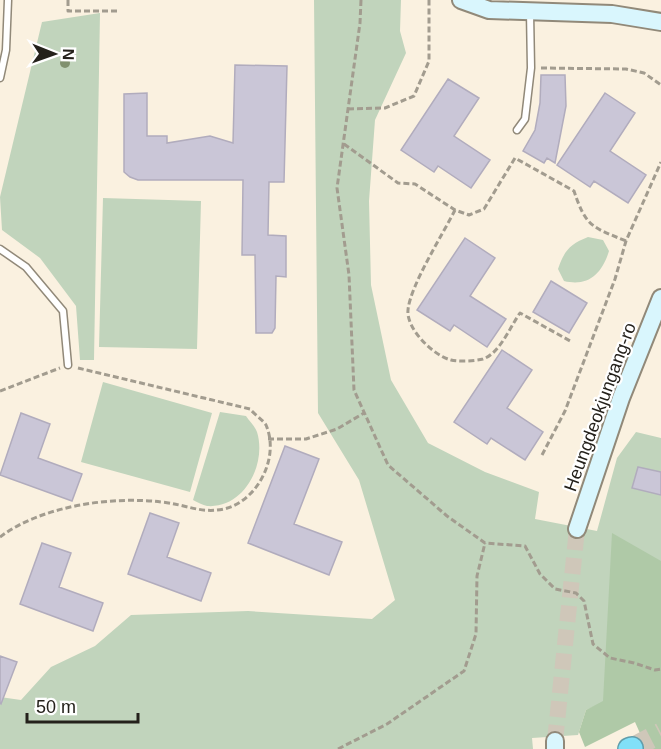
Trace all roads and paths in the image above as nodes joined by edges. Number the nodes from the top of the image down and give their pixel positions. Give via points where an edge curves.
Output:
1 (8, 0) edge
2 (68, 0) edge
3 (361, 0) edge
4 (429, 0) edge
5 (461, 0) edge
6 (120, 11) dead end
7 (530, 11) junction
8 (661, 22) edge
9 (531, 68) junction
10 (0, 78) edge
11 (661, 85) edge
12 (348, 109) junction
13 (517, 130) dead end
14 (344, 143) junction
15 (661, 162) edge
16 (455, 210) junction
17 (626, 241) junction
18 (0, 249) edge
19 (661, 298) edge
20 (572, 342) dead end
21 (68, 365) junction
22 (0, 391) edge
23 (364, 413) junction
24 (268, 439) junction
25 (542, 455) dead end
26 (577, 529) tunnel mouth
27 (0, 537) edge
28 (485, 543) junction
29 (661, 669) edge
30 (338, 749) edge

1 - 10 lane via 6,50
2 - 6 path via 68,11
3 - 12 path
4 - 12 path via 429,61 414,96 385,108
5 - 7 street via 489,10
7 - 8 street via 612,14
7 - 9 lane
9 - 11 path via 626,69 644,73
9 - 13 lane via 525,118
12 - 14 path
14 - 16 path via 398,183 415,184
14 - 23 path via 337,188 349,275 354,390
15 - 17 path
16 - 17 path via 469,215 484,209 515,158 573,190 592,227
16 - 20 path via 413,290 407,312 414,331 436,354 451,360 482,359 494,352 520,313
17 - 25 path via 565,411
18 - 21 lane via 26,267 63,311
19 - 26 street, Heungdeokjungang-ro via 621,398
21 - 22 path
21 - 24 path via 250,410 265,424
23 - 24 path via 337,429 306,439
23 - 28 path via 388,465
24 - 27 path via 271,450 264,477 246,498 227,508 204,512 164,502 124,499 80,505 16,525
28 - 29 path via 525,546 540,574 555,589 576,593 584,601 593,644 610,658
28 - 30 path via 477,576 476,634 464,671 387,724

